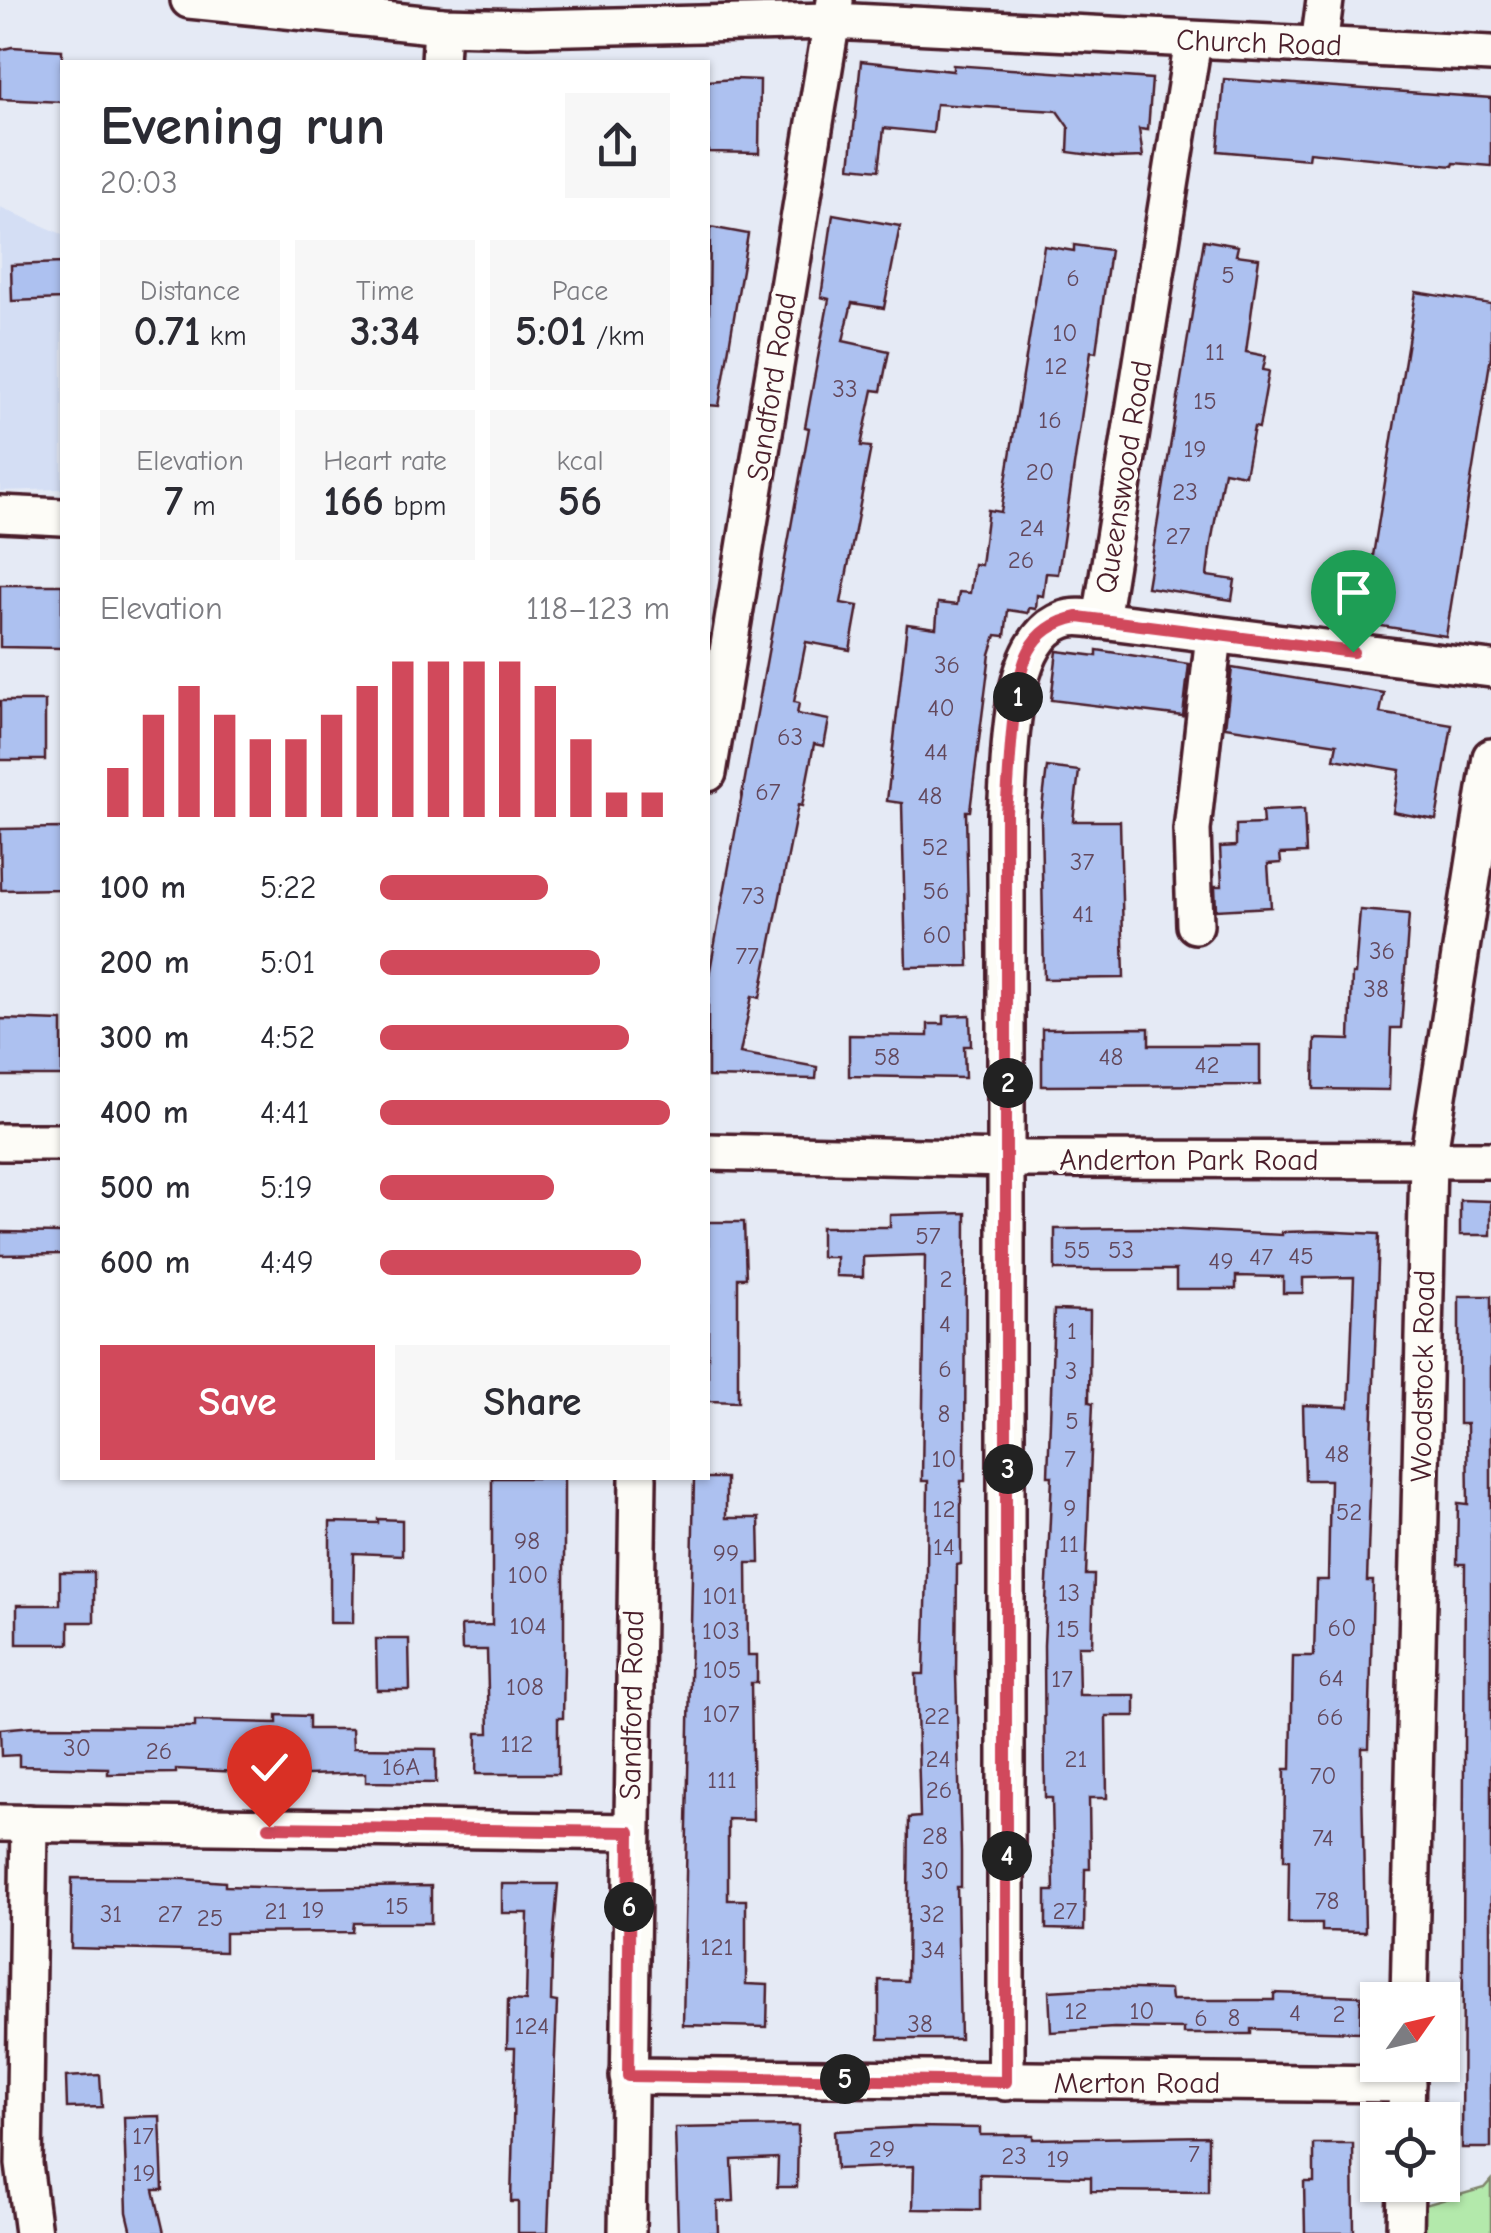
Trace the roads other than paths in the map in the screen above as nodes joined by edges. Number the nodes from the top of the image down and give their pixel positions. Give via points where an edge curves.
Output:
1 (189, 0) edge
2 (1326, 0) edge
3 (239, 4) edge
4 (834, 10) edge
5 (532, 14) edge
6 (442, 26) junction
7 (1193, 41) junction
8 (1319, 45) junction
9 (1491, 54) edge
10 (440, 60) edge
11 (0, 514) edge
12 (60, 517) edge
13 (1101, 620) junction
14 (1214, 635) junction
15 (1491, 669) edge
16 (1491, 758) edge
17 (710, 761) edge
18 (1195, 925) dead end
19 (0, 1142) edge
20 (60, 1142) edge
21 (710, 1152) edge
22 (1008, 1160) junction
23 (1428, 1160) junction
24 (1491, 1160) edge
25 (638, 1480) edge
26 (14, 1823) edge
27 (630, 1832) junction
28 (1409, 1982) edge
29 (1360, 2075) edge
30 (628, 2076) junction
31 (1006, 2082) junction
32 (12, 2129) edge
33 (1406, 2202) edge
34 (33, 2233) edge
35 (627, 2233) edge
36 (1405, 2233) edge

1 - 3 street, Church Road
2 - 8 street
3 - 6 street, Church Road
4 - 5 street, Church Road
4 - 7 street, Church Road
4 - 17 street, Sandford Road
5 - 6 street, Church Road
6 - 10 street
7 - 8 street, Church Road
7 - 13 street, Queenswood Road
8 - 9 street, Church Road
11 - 12 street
13 - 14 street
13 - 22 street, Queenswood Road via 1078,617 1049,628 1029,650 1019,686 1006,812
14 - 15 street
14 - 18 street via 1192,830
16 - 23 street, Woodstock Road
19 - 20 street
21 - 22 street, Anderton Park Road
22 - 23 street, Anderton Park Road
22 - 31 street, Queenswood Road
23 - 24 street, Anderton Park Road
23 - 28 street, Woodstock Road
25 - 27 street, Sandford Road
26 - 27 street
26 - 32 street
27 - 30 street, Sandford Road
29 - 31 street, Merton Road
30 - 31 street, Merton Road
30 - 35 street, Sandford Road
32 - 34 street
33 - 36 street

